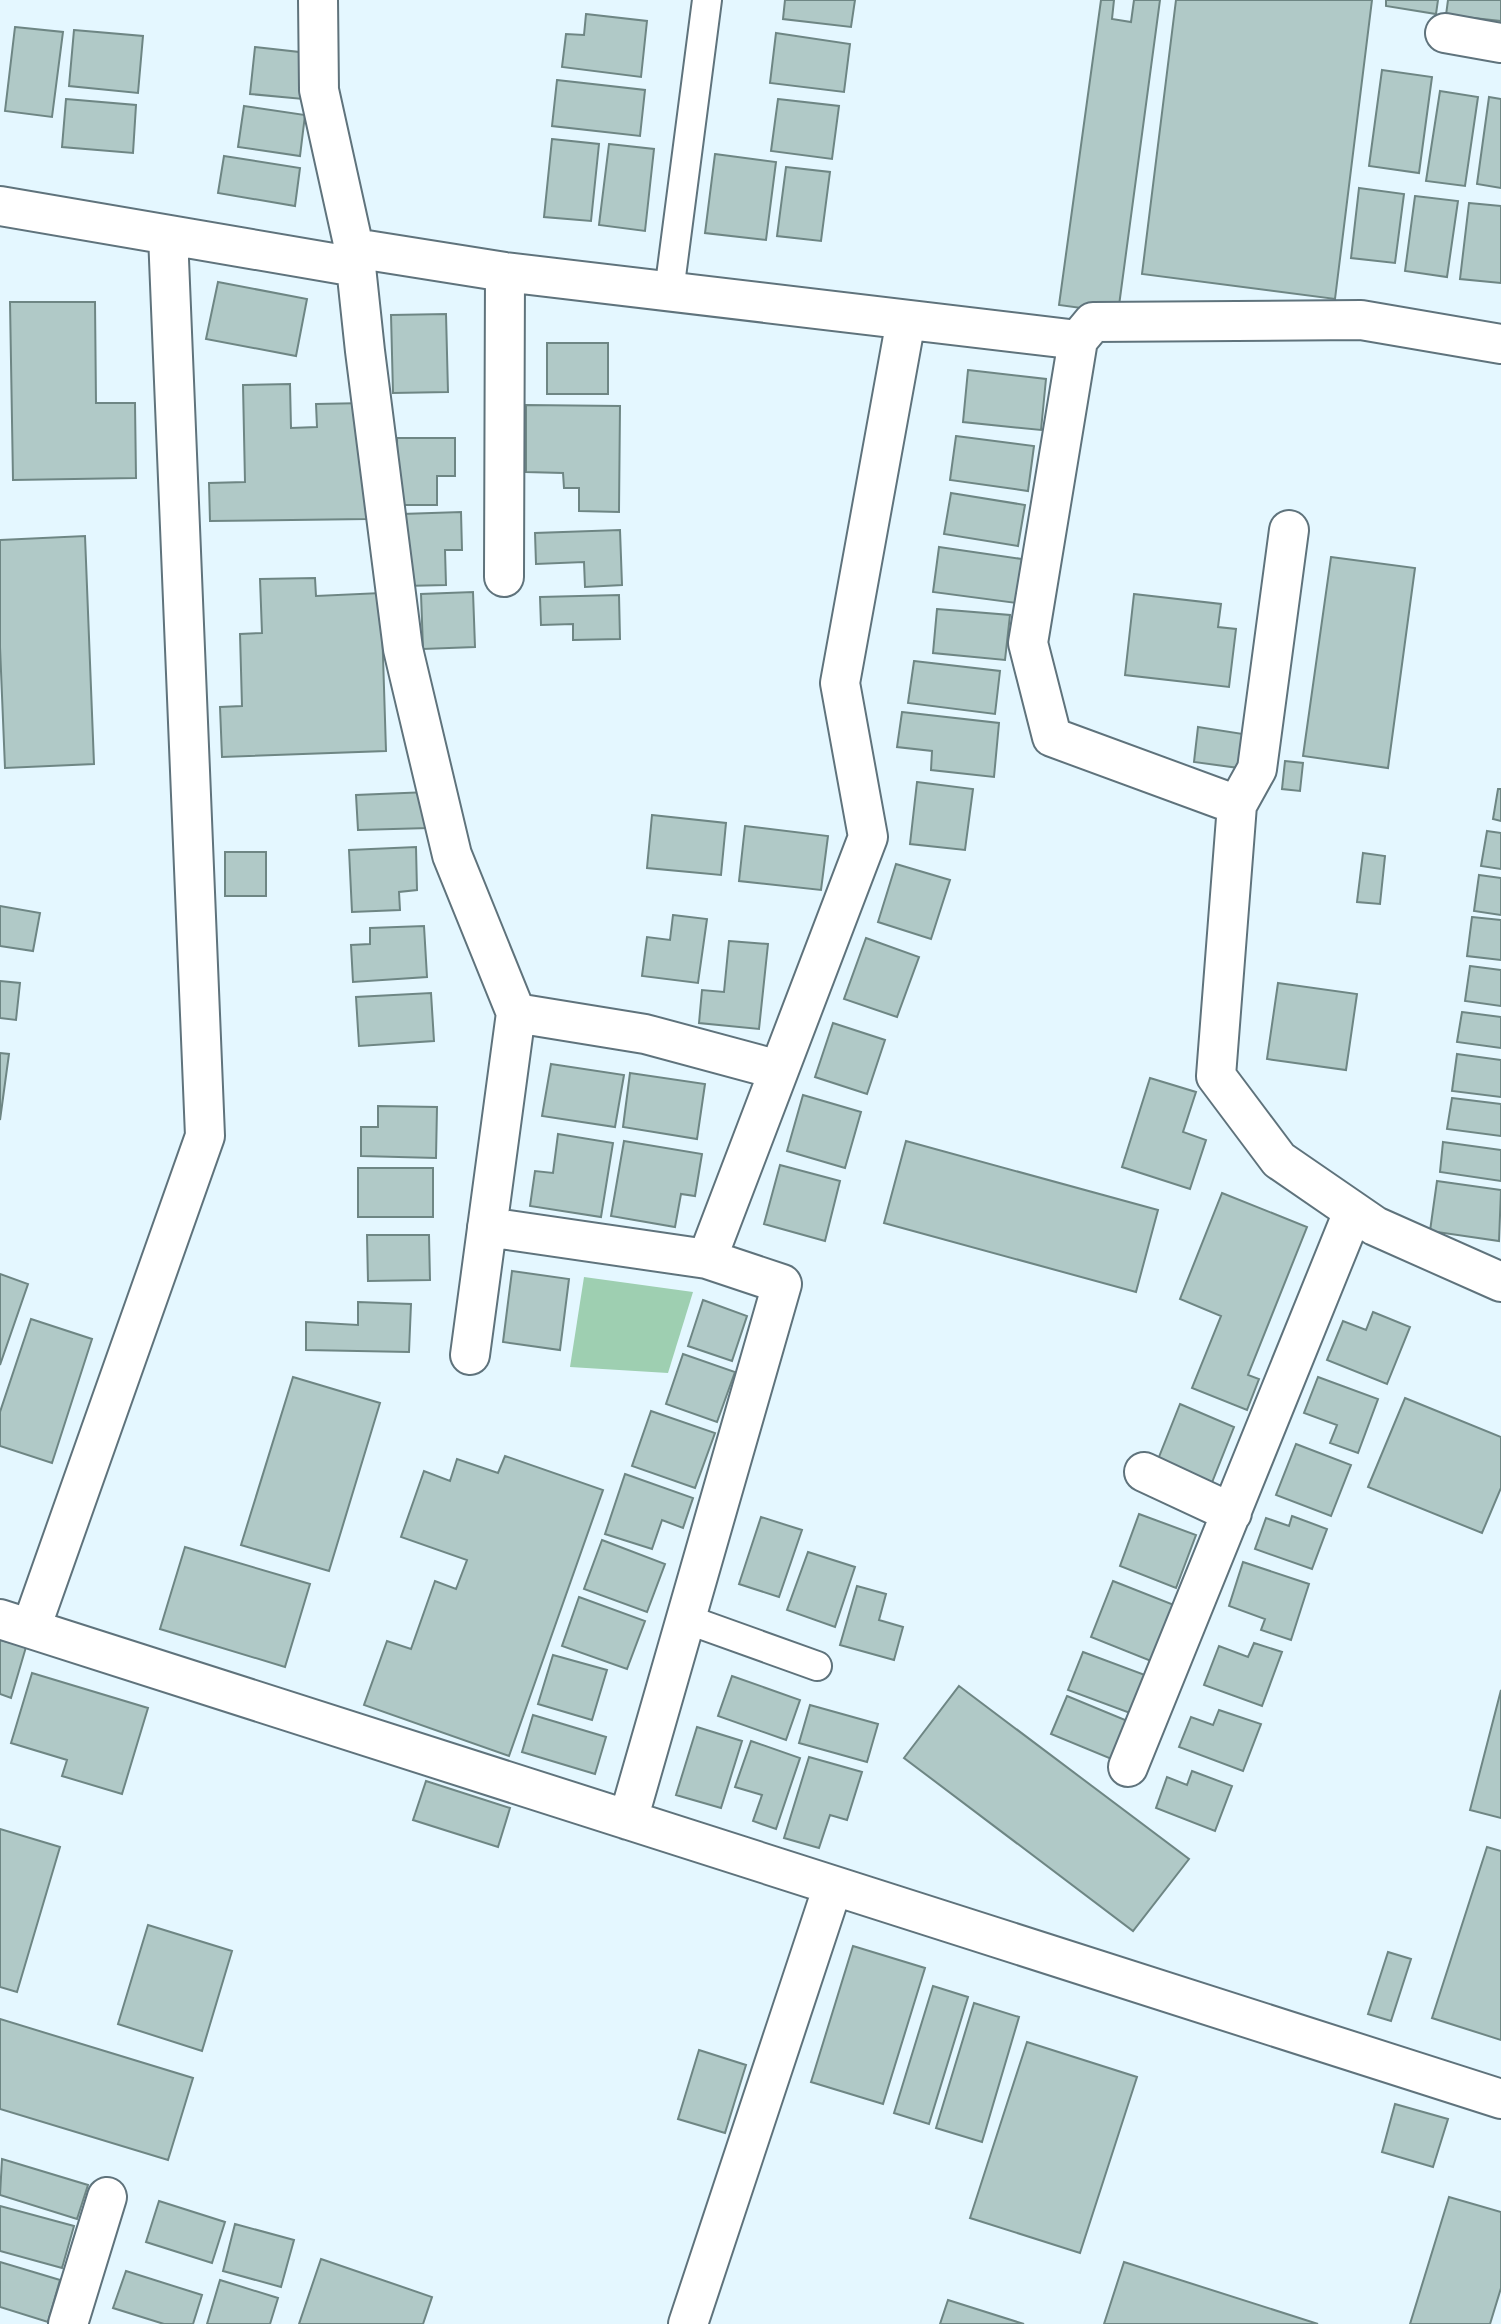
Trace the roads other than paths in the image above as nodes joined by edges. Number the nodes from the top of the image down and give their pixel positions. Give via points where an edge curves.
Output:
1 (318, 0) edge
2 (707, 0) edge
3 (1445, 33) dead end
4 (1501, 43) edge
5 (0, 206) edge
6 (168, 235) junction
7 (355, 258) junction
8 (505, 272) junction
9 (668, 292) junction
10 (906, 320) junction
11 (1078, 340) junction
12 (1501, 344) edge
13 (1289, 530) dead end
14 (504, 577) dead end
15 (1237, 805) junction
16 (516, 1013) junction
17 (779, 1070) junction
18 (1353, 1212) junction
19 (487, 1227) junction
20 (707, 1259) junction
21 (1501, 1282) edge
22 (470, 1355) dead end
23 (1144, 1472) dead end
24 (1232, 1513) junction
25 (686, 1619) junction
26 (15, 1624) edge
27 (817, 1666) dead end
28 (1128, 1767) dead end
29 (628, 1820) junction
30 (833, 1886) junction
31 (1501, 2099) edge
32 (107, 2197) dead end
33 (68, 2324) edge
34 (688, 2324) edge

1 - 7 street via 319,90
2 - 9 lane
3 - 4 street
5 - 6 street
6 - 7 street
6 - 26 street via 205,1136
7 - 8 street
7 - 16 street via 403,649 453,855
8 - 9 street
8 - 14 street
9 - 10 street
10 - 11 street
10 - 17 street via 840,683 868,837
11 - 12 street via 1093,322 1361,320
11 - 15 street via 1028,643 1052,737
13 - 15 street via 1257,769
15 - 18 street via 1216,1076 1279,1160
16 - 17 street via 645,1034
16 - 19 street
17 - 20 street
18 - 21 street
18 - 24 street
19 - 20 street
19 - 22 street
20 - 25 street via 782,1284
23 - 24 street
24 - 28 street
25 - 27 lane
25 - 29 street
26 - 29 street
29 - 30 street
30 - 31 street
30 - 34 street
32 - 33 street

